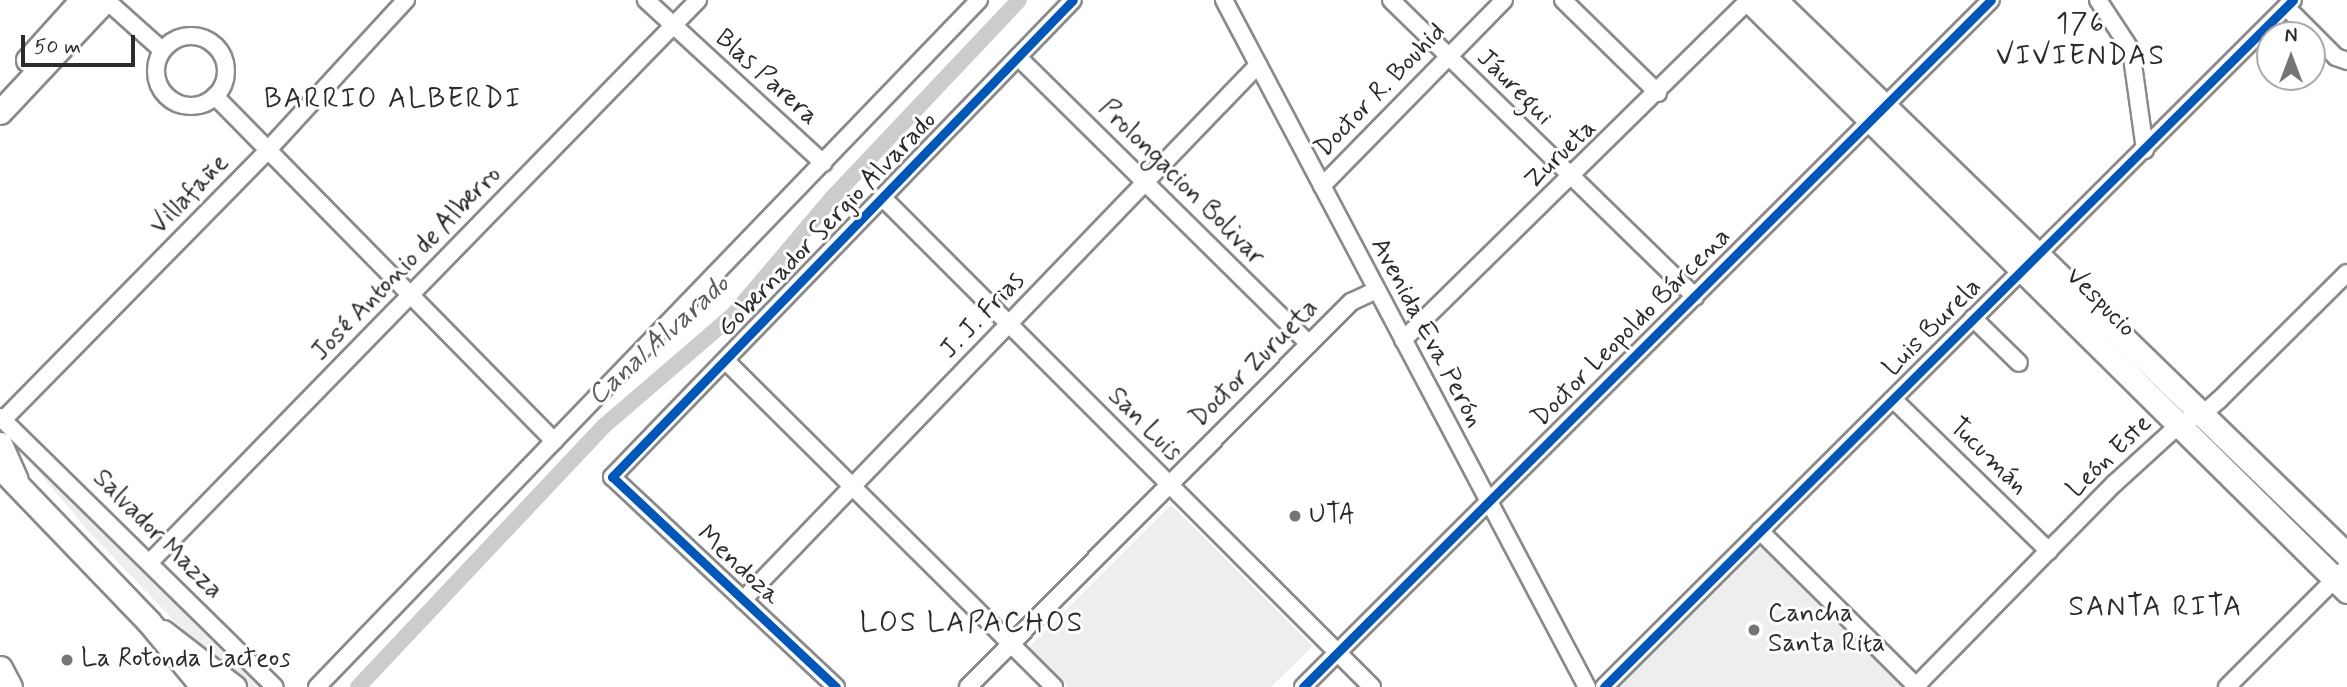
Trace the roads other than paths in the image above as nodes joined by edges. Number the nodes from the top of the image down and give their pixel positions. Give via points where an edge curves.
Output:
1 (82, 0) edge
2 (106, 0) edge
3 (406, 0) edge
4 (646, 0) edge
5 (698, 0) edge
6 (979, 0) edge
7 (1073, 0) edge
8 (1224, 0) edge
9 (1391, 0) edge
10 (1504, 0) edge
11 (1563, 0) edge
12 (1749, 0) edge
13 (1774, 0) edge
14 (1991, 0) edge
15 (2098, 0) edge
16 (2290, 3) edge
17 (673, 26) junction
18 (162, 50) junction
19 (1018, 57) junction
20 (1448, 57) junction
21 (2347, 61) edge
22 (1258, 65) junction
23 (0, 91) edge
24 (1658, 93) junction
25 (215, 96) junction
26 (0, 112) edge
27 (1877, 112) junction
28 (2145, 150) junction
29 (266, 152) junction
30 (823, 163) junction
31 (1572, 179) junction
32 (1145, 183) junction
33 (1322, 186) junction
34 (882, 197) junction
35 (2031, 261) junction
36 (2347, 273) edge
37 (1375, 290) junction
38 (410, 296) junction
39 (1695, 297) junction
40 (1973, 318) junction
41 (1009, 324) junction
42 (1403, 340) junction
43 (1309, 344) junction
44 (727, 362) junction
45 (2019, 362) dead end
46 (1893, 399) junction
47 (2204, 413) junction
48 (2, 418) edge
49 (2181, 423) junction
50 (555, 441) junction
51 (0, 444) edge
52 (8, 475) edge
53 (612, 477) joint
54 (1169, 484) junction
55 (852, 487) junction
56 (1488, 501) junction
57 (1760, 531) junction
58 (2049, 551) junction
59 (2347, 555) edge
60 (150, 562) junction
61 (2343, 579) edge
62 (743, 600) junction
63 (149, 622) junction
64 (1010, 644) junction
65 (1337, 653) junction
66 (0, 668) edge
67 (10, 687) edge
68 (203, 687) edge
69 (234, 687) edge
70 (275, 687) edge
71 (317, 687) edge
72 (836, 687) edge
73 (968, 687) edge
74 (1054, 687) edge
75 (1303, 687) edge
76 (1372, 687) edge
77 (1587, 687) edge
78 (1604, 687) edge
79 (1916, 687) edge
80 (2227, 687) edge

1 - 23 street
2 - 18 street
2 - 26 street
3 - 29 street, Villafañe
4 - 17 street, Blas Parera
5 - 17 street, José Antonio de Alberro
6 - 30 street, Gobernador Sergio Alvarado
7 - 19 street, Gobernador Sergio Alvarado
8 - 22 street, Avenida Eva Perón
9 - 20 street, Jáuregui
10 - 20 street, Doctor R. Bouhid
11 - 24 street
12 - 24 street, Zurueta
12 - 27 street, Vespucio
13 - 27 street, Vespucio
14 - 27 street, Doctor Leopoldo Bárcena
15 - 28 street via 2131,50
16 - 21 street via 2336,57
16 - 28 street, Luis Burela
17 - 30 street, Blas Parera
17 - 38 street, José Antonio de Alberro
18 - 25 street via 156,73 164,94 184,106 206,103
18 - 25 street via 171,42 194,37 215,46 225,77
19 - 32 street, Prolongacion Bolivar
19 - 34 street, Gobernador Sergio Alvarado
20 - 31 street, Jáuregui
20 - 33 street, Doctor R. Bouhid
22 - 32 street, J. J. Frias
22 - 33 street, Avenida Eva Perón
24 - 31 street, Zurueta
25 - 29 street
27 - 35 street, Vespucio
27 - 39 street, Doctor Leopoldo Bárcena
28 - 35 street, Luis Burela
29 - 38 street
29 - 48 street, Villafañe
30 - 50 street, Gobernador Sergio Alvarado
31 - 39 street, Jáuregui
31 - 42 street, Zurueta
32 - 41 street, J. J. Frias
32 - 43 street, Prolongacion Bolivar
33 - 37 street, Avenida Eva Perón
34 - 41 street, San Luis
34 - 44 street, Gobernador Sergio Alvarado
35 - 40 street, Luis Burela
35 - 47 street, Vespucio
35 - 49 street, Vespucio
36 - 47 street, León Este
37 - 42 street, Avenida Eva Perón
37 - 43 street, Doctor Zurueta via 1351,302
38 - 50 street
38 - 60 street, José Antonio de Alberro
39 - 56 street, Doctor Leopoldo Bárcena
40 - 45 street
40 - 46 street, Luis Burela
41 - 54 street, San Luis
41 - 55 street, J. J. Frias
42 - 56 street, Avenida Eva Perón
43 - 54 street, Doctor Zurueta
44 - 53 street, Gobernador Sergio Alvarado
44 - 55 street
46 - 57 street, Luis Burela
46 - 58 street, Tucumán
47 - 49 street, León Este
47 - 59 street, Vespucio
48 - 60 street, Salvador Mazza
49 - 58 street, León Este
49 - 61 street, Vespucio
50 - 71 street, Gobernador Sergio Alvarado
51 - 52 street
52 - 63 street
53 - 62 street, Mendoza
54 - 64 street, Doctor Zurueta
54 - 65 street, San Luis
55 - 62 street, J. J. Frias
55 - 64 street
56 - 65 street, Doctor Leopoldo Bárcena
56 - 77 street, Avenida Eva Perón
57 - 78 street, Luis Burela
57 - 79 street
58 - 79 street, León Este
60 - 70 street, Salvador Mazza
61 - 80 street
62 - 72 street, Mendoza
63 - 68 street
63 - 69 street
64 - 73 street, Doctor Zurueta
64 - 74 street
65 - 75 street, Doctor Leopoldo Bárcena
65 - 76 street, San Luis
66 - 67 street

